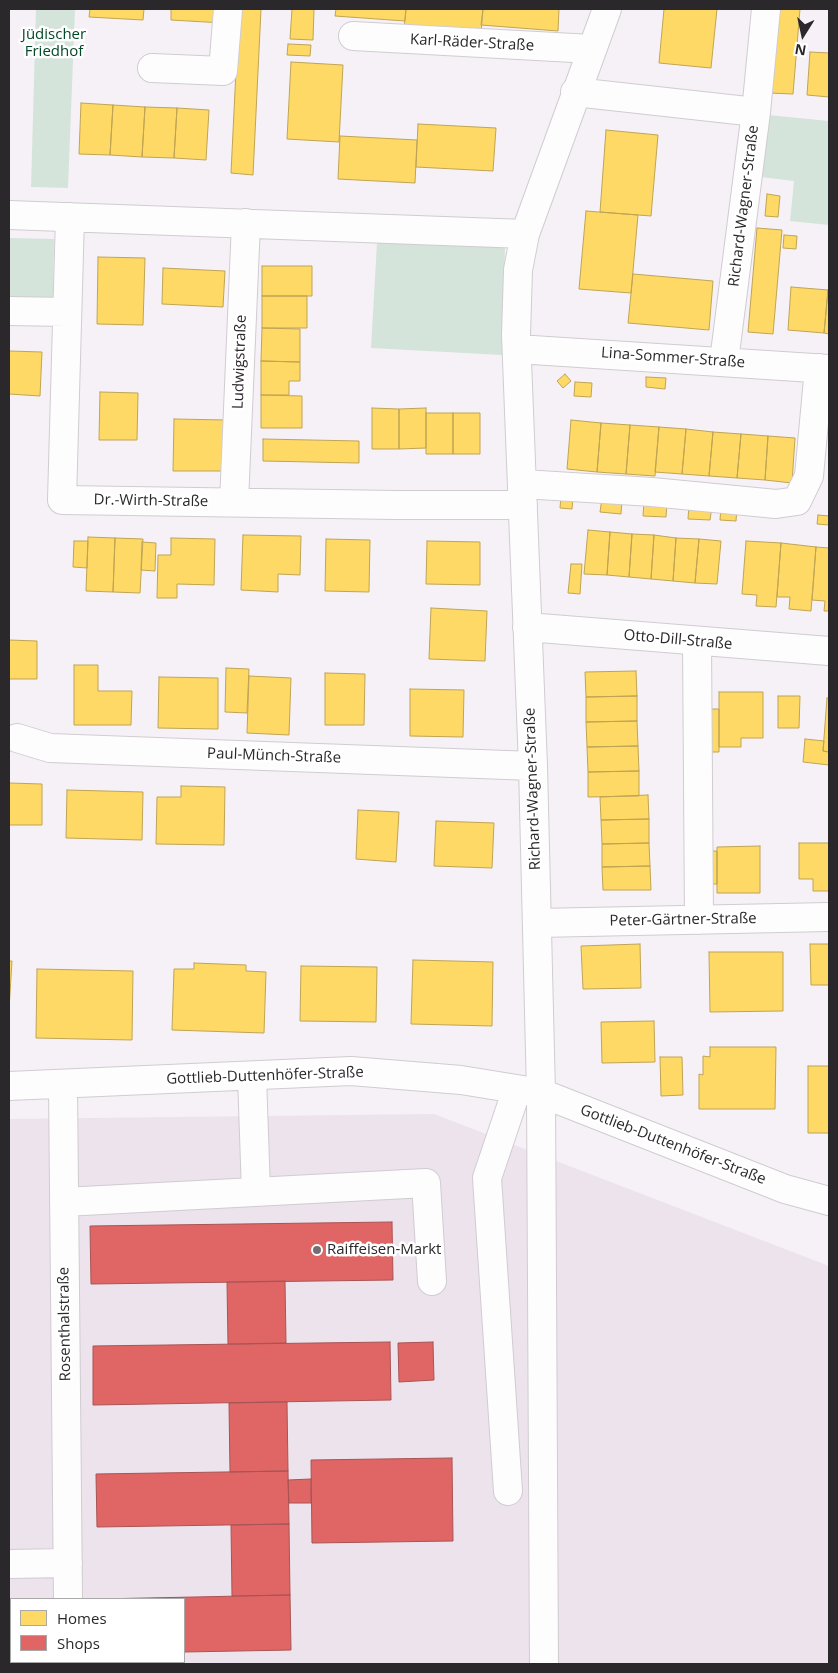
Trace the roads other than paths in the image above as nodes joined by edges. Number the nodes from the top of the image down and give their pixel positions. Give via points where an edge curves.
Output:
1 (228, 9) edge
2 (607, 9) edge
3 (766, 9) edge
4 (353, 36) dead end
5 (592, 49) junction
6 (152, 68) dead end
7 (575, 92) junction
8 (756, 112) junction
9 (9, 215) edge
10 (70, 217) junction
11 (246, 223) junction
12 (525, 234) junction
13 (9, 311) edge
14 (68, 312) junction
15 (517, 349) junction
16 (724, 361) junction
17 (824, 369) edge
18 (523, 494) junction
19 (234, 502) junction
20 (527, 627) junction
21 (697, 641) junction
22 (829, 651) edge
23 (17, 738) dead end
24 (533, 766) junction
25 (829, 918) edge
26 (700, 920) junction
27 (537, 923) junction
28 (252, 1076) junction
29 (63, 1085) junction
30 (9, 1086) edge
31 (529, 1091) junction
32 (256, 1192) junction
33 (829, 1201) edge
34 (64, 1202) junction
35 (432, 1281) dead end
36 (508, 1490) dead end
37 (68, 1563) junction
38 (9, 1564) edge
39 (68, 1598) edge
40 (544, 1664) edge

1 - 6 street via 223,71
2 - 5 street, Richard-Wagner-Straße
3 - 8 street
4 - 5 street, Karl-Räder-Straße
5 - 7 street, Richard-Wagner-Straße
7 - 8 street, Richard-Wagner-Straße
7 - 12 street, Richard-Wagner-Straße
8 - 16 street, Richard-Wagner-Straße
9 - 10 street
10 - 11 street
10 - 14 street, Dr.-Wirth-Straße
11 - 12 street
11 - 19 street, Ludwigstraße
12 - 15 street, Richard-Wagner-Straße via 518,270
13 - 14 street
14 - 19 street, Dr.-Wirth-Straße via 62,500
15 - 16 street, Lina-Sommer-Straße
15 - 18 street, Richard-Wagner-Straße
16 - 17 street, Lina-Sommer-Straße
17 - 18 street via 809,476 797,501 776,504
18 - 19 street, Dr.-Wirth-Straße via 396,505
18 - 20 street, Richard-Wagner-Straße
20 - 21 street, Otto-Dill-Straße
20 - 24 street, Richard-Wagner-Straße
21 - 22 street, Otto-Dill-Straße
21 - 26 street
23 - 24 street, Paul-Münch-Straße via 50,748
24 - 27 street, Richard-Wagner-Straße
25 - 26 street, Peter-Gärtner-Straße
26 - 27 street, Peter-Gärtner-Straße
27 - 31 street, Richard-Wagner-Straße
28 - 29 street, Gottlieb-Duttenhöfer-Straße
28 - 31 street, Gottlieb-Duttenhöfer-Straße via 351,1071 461,1080
28 - 32 street
29 - 30 street, Gottlieb-Duttenhöfer-Straße
29 - 34 street, Rosenthalstraße
31 - 33 street, Gottlieb-Duttenhöfer-Straße via 785,1190
31 - 36 street via 487,1178
31 - 40 street, Richard-Wagner-Straße
32 - 34 street
32 - 35 street via 426,1183
34 - 37 street, Rosenthalstraße
37 - 38 street
37 - 39 street, Rosenthalstraße

